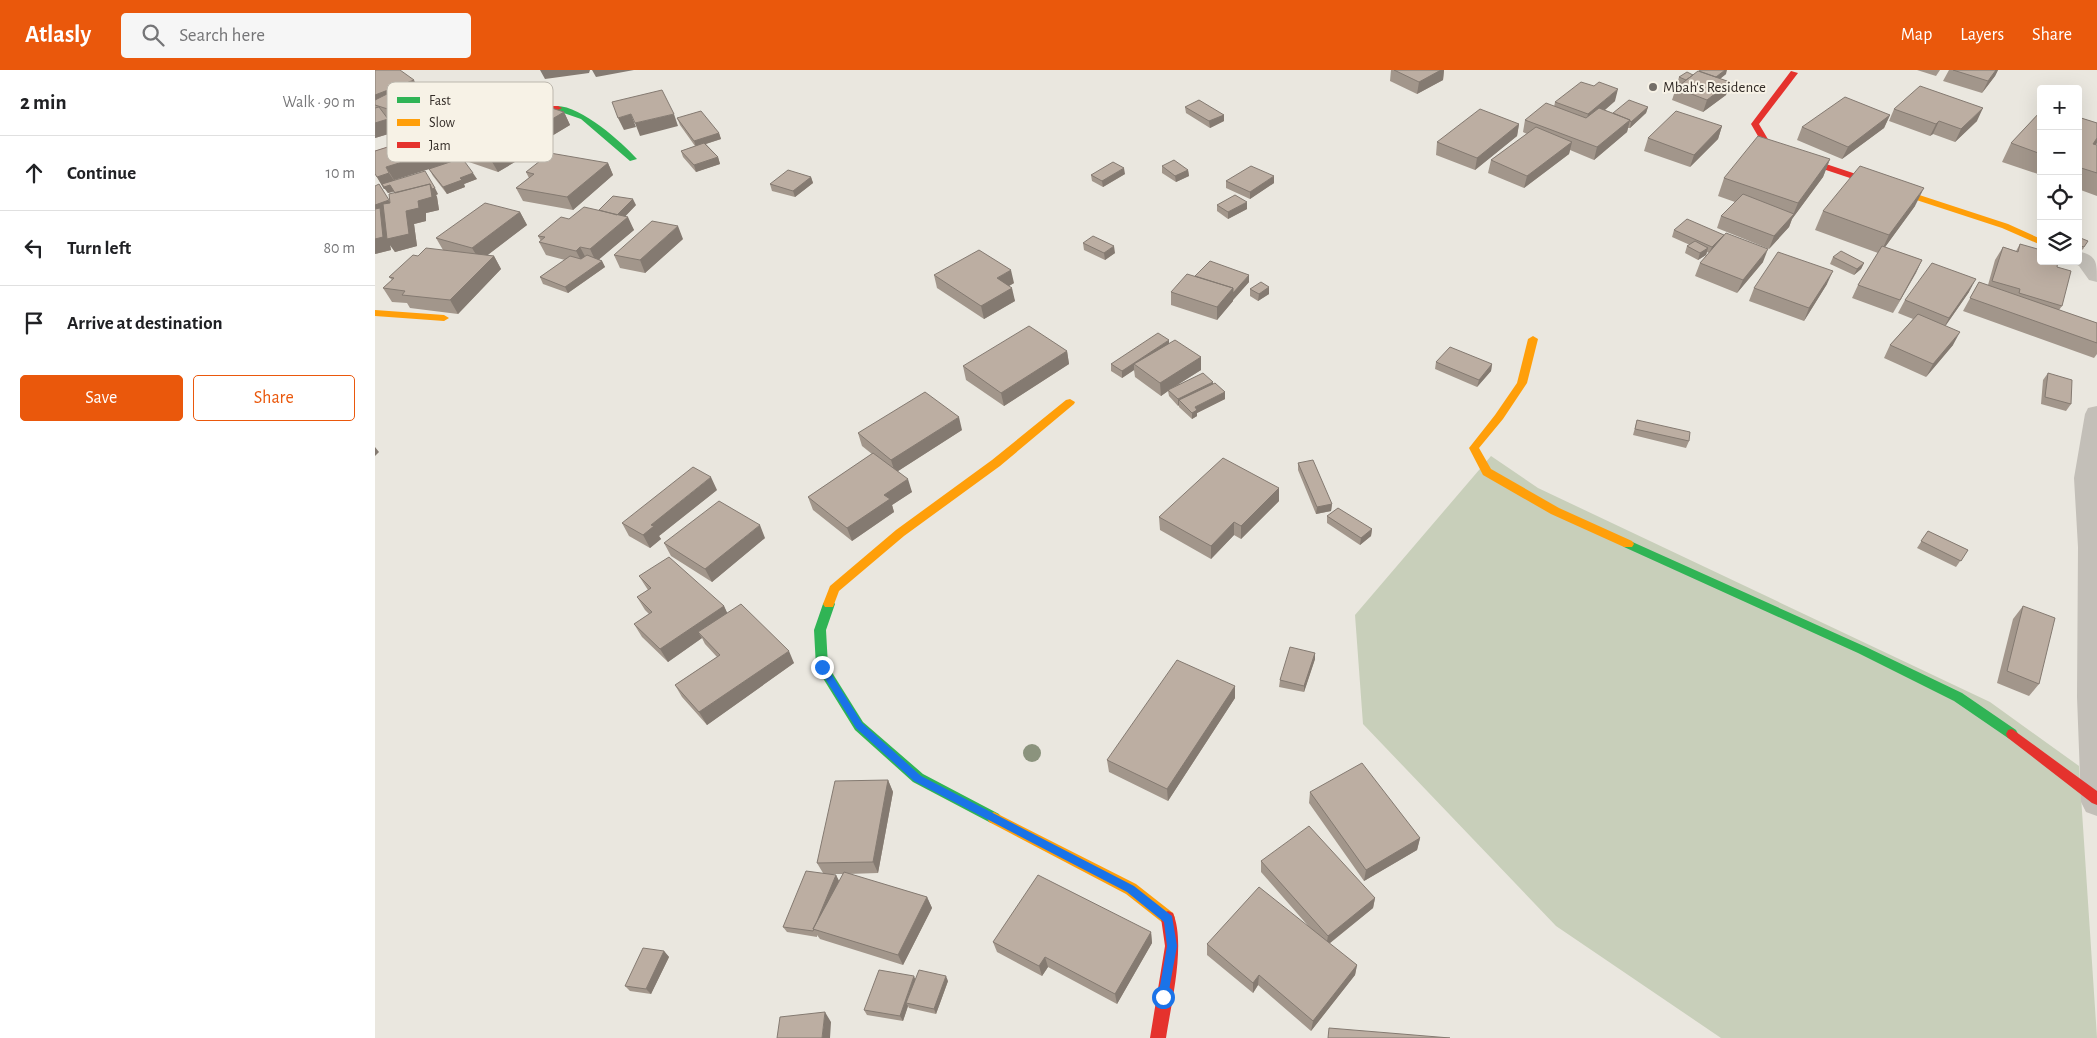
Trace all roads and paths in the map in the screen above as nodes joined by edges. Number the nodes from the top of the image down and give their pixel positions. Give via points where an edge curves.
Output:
1 (1794, 73) dead end
2 (553, 108) edge
3 (387, 150) edge
4 (375, 154) edge
5 (633, 159) dead end
6 (2037, 240) edge
7 (2082, 259) edge
8 (2097, 275) edge
9 (375, 312) edge
10 (444, 318) edge
11 (1533, 339) dead end
12 (1070, 402) dead end
13 (2097, 414) edge
14 (2095, 698) edge
15 (2097, 800) edge
16 (1158, 1038) edge

1 - 6 street via 1755,124 1769,148 2005,226
2 - 5 street via 583,116
3 - 4 street
7 - 8 street
9 - 10 street
11 - 15 street via 1522,383 1474,448 1487,472 1555,511 1958,697 2030,746
12 - 16 street via 996,463 900,533 834,590 820,630 822,667 859,726 918,778 1131,889 1169,919 1172,946
13 - 14 street via 2087,478
14 - 15 street

